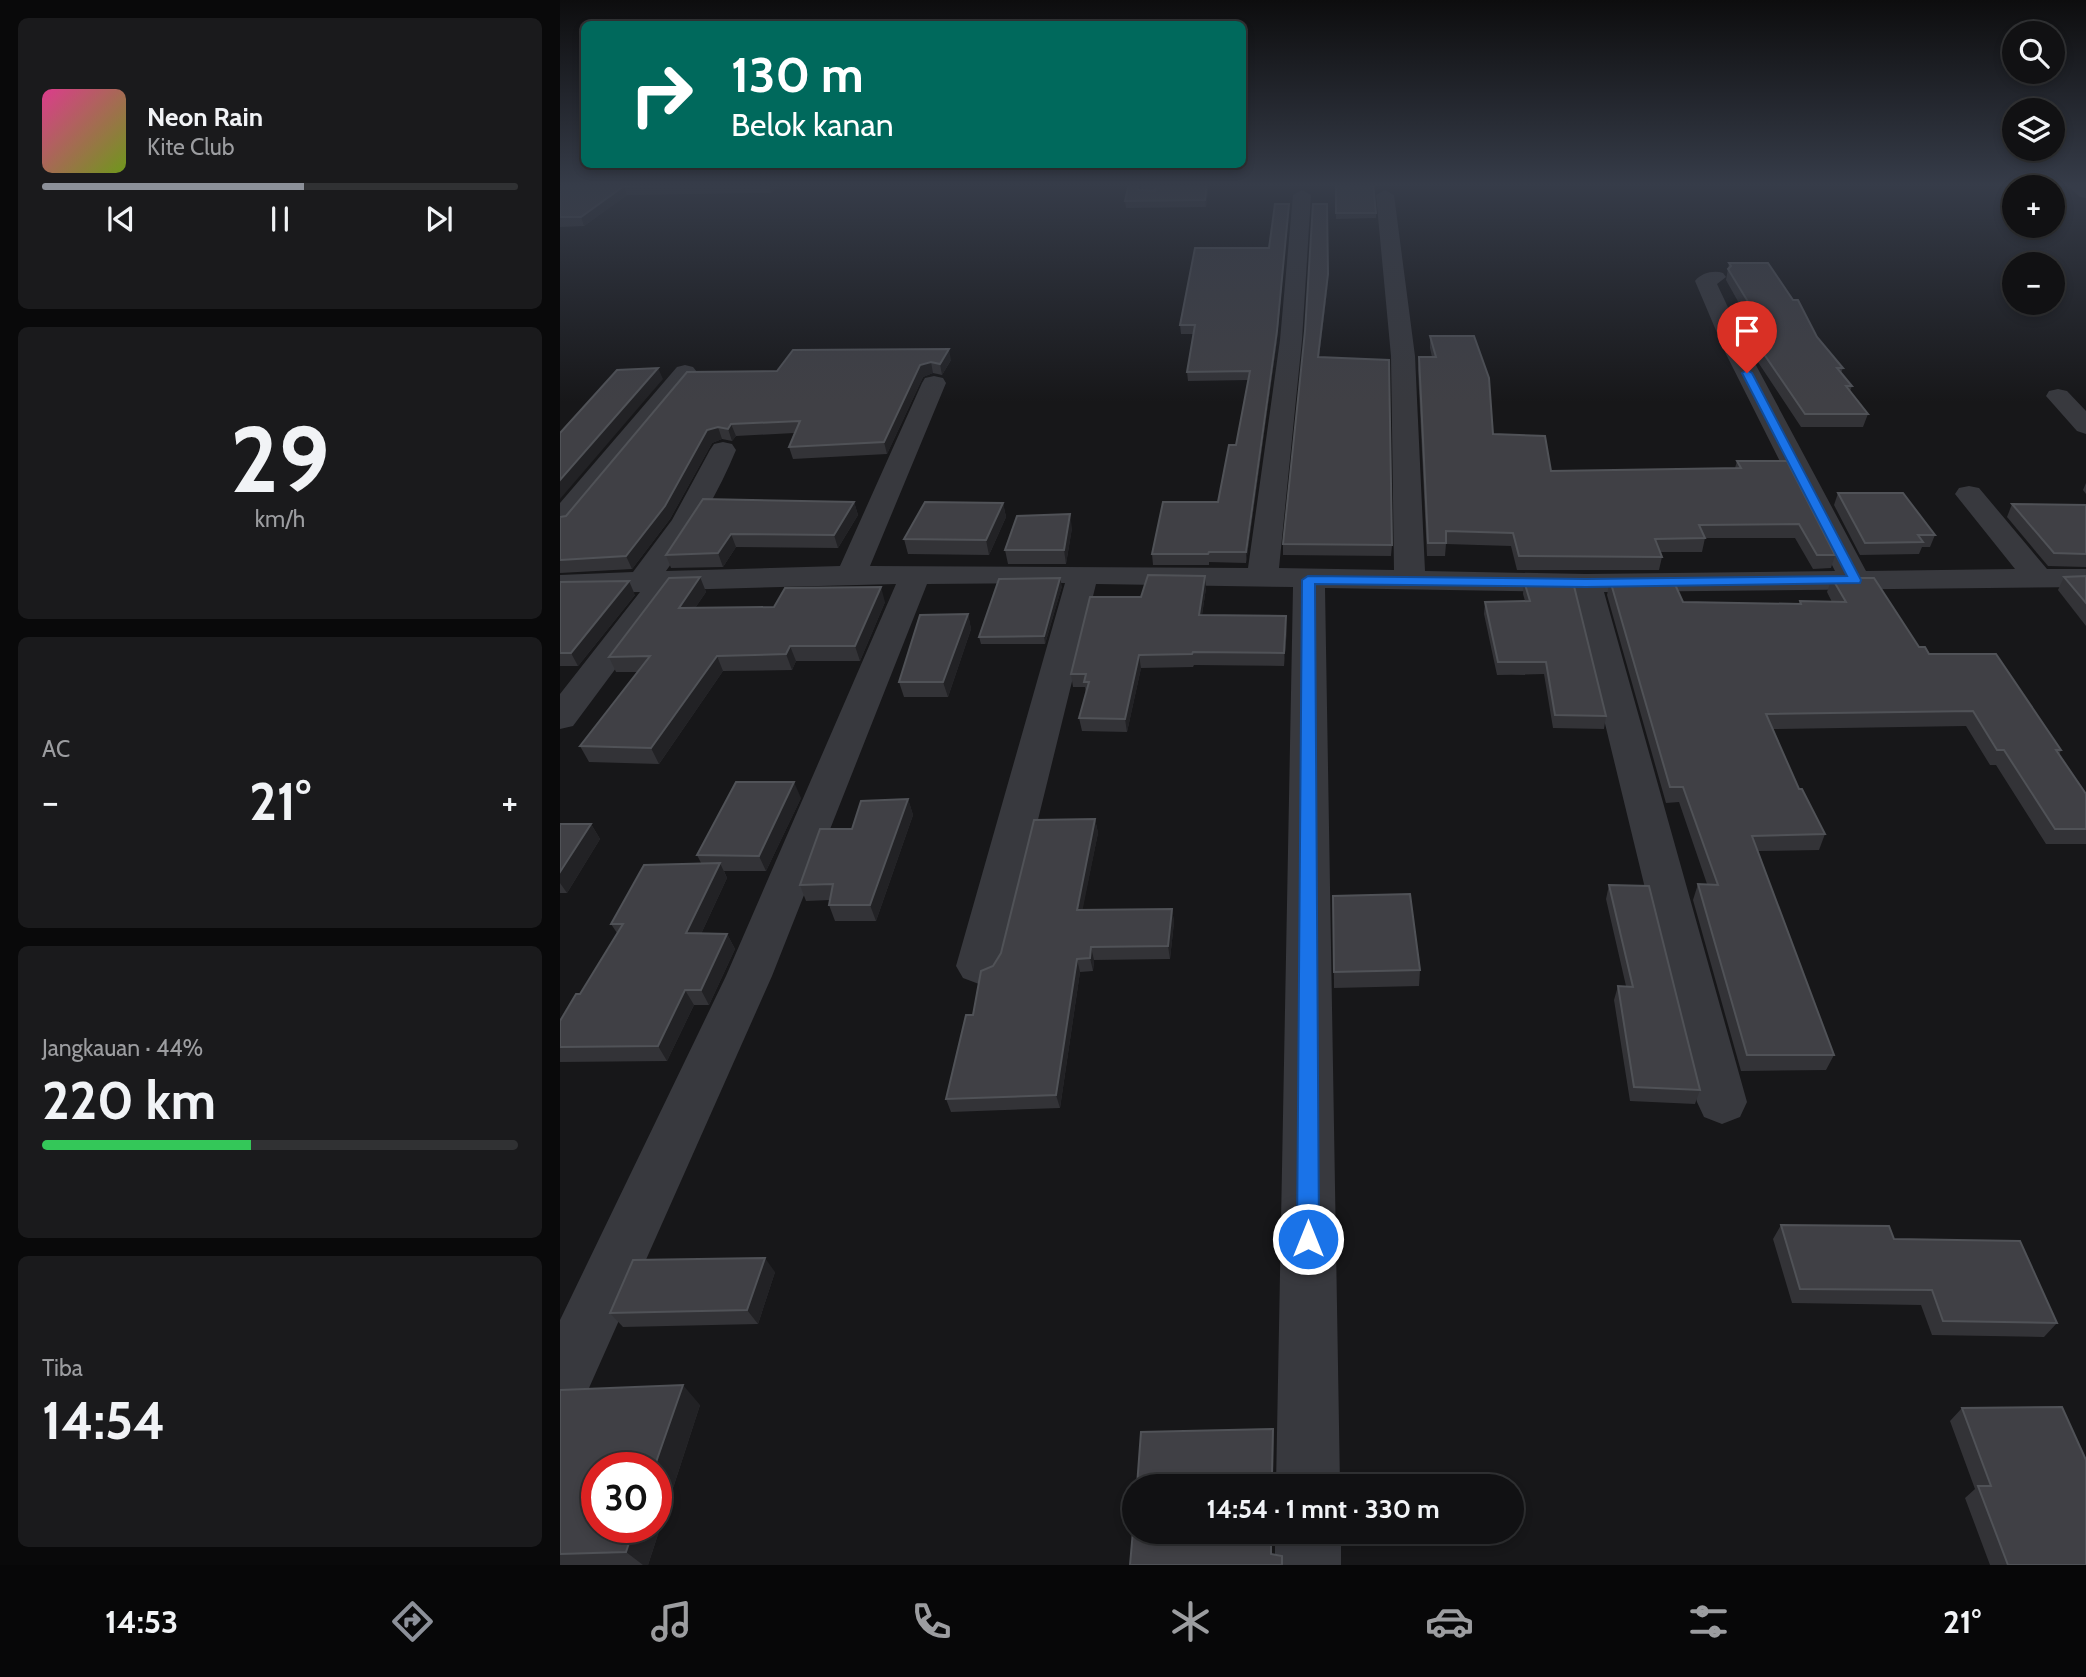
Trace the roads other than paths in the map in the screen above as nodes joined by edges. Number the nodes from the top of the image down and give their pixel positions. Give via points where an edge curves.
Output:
1 (1297, 256) edge
2 (1392, 256) edge
3 (1716, 277) dead end
4 (685, 372) edge
5 (934, 383) edge
6 (2058, 396) dead end
7 (2086, 426) edge
8 (723, 450) dead end
9 (1969, 494) dead end
10 (560, 522) edge
11 (1083, 574) junction
12 (851, 575) junction
13 (915, 575) junction
14 (2038, 578) junction
15 (2086, 578) edge
16 (1262, 579) junction
17 (1308, 580) junction
18 (1410, 580) junction
19 (1855, 580) junction
20 (653, 582) junction
21 (1586, 583) junction
22 (560, 584) edge
23 (560, 718) edge
24 (979, 966) dead end
25 (1722, 1102) dead end
26 (560, 1385) edge
27 (1308, 1474) edge
28 (1308, 1544) edge
29 (1308, 1565) edge

1 - 16 street
2 - 18 street via 1403,356
3 - 19 street via 1705,281 1733,344
4 - 10 street
5 - 12 street
6 - 7 street
8 - 20 street via 705,493
9 - 14 street
11 - 13 street
11 - 16 street
11 - 24 street
12 - 13 street
12 - 20 street
13 - 26 street via 749,976
14 - 15 street
14 - 19 street
16 - 17 street
17 - 18 street
17 - 27 street
18 - 21 street
19 - 21 street
20 - 22 street
20 - 23 street
21 - 25 street
28 - 29 street

